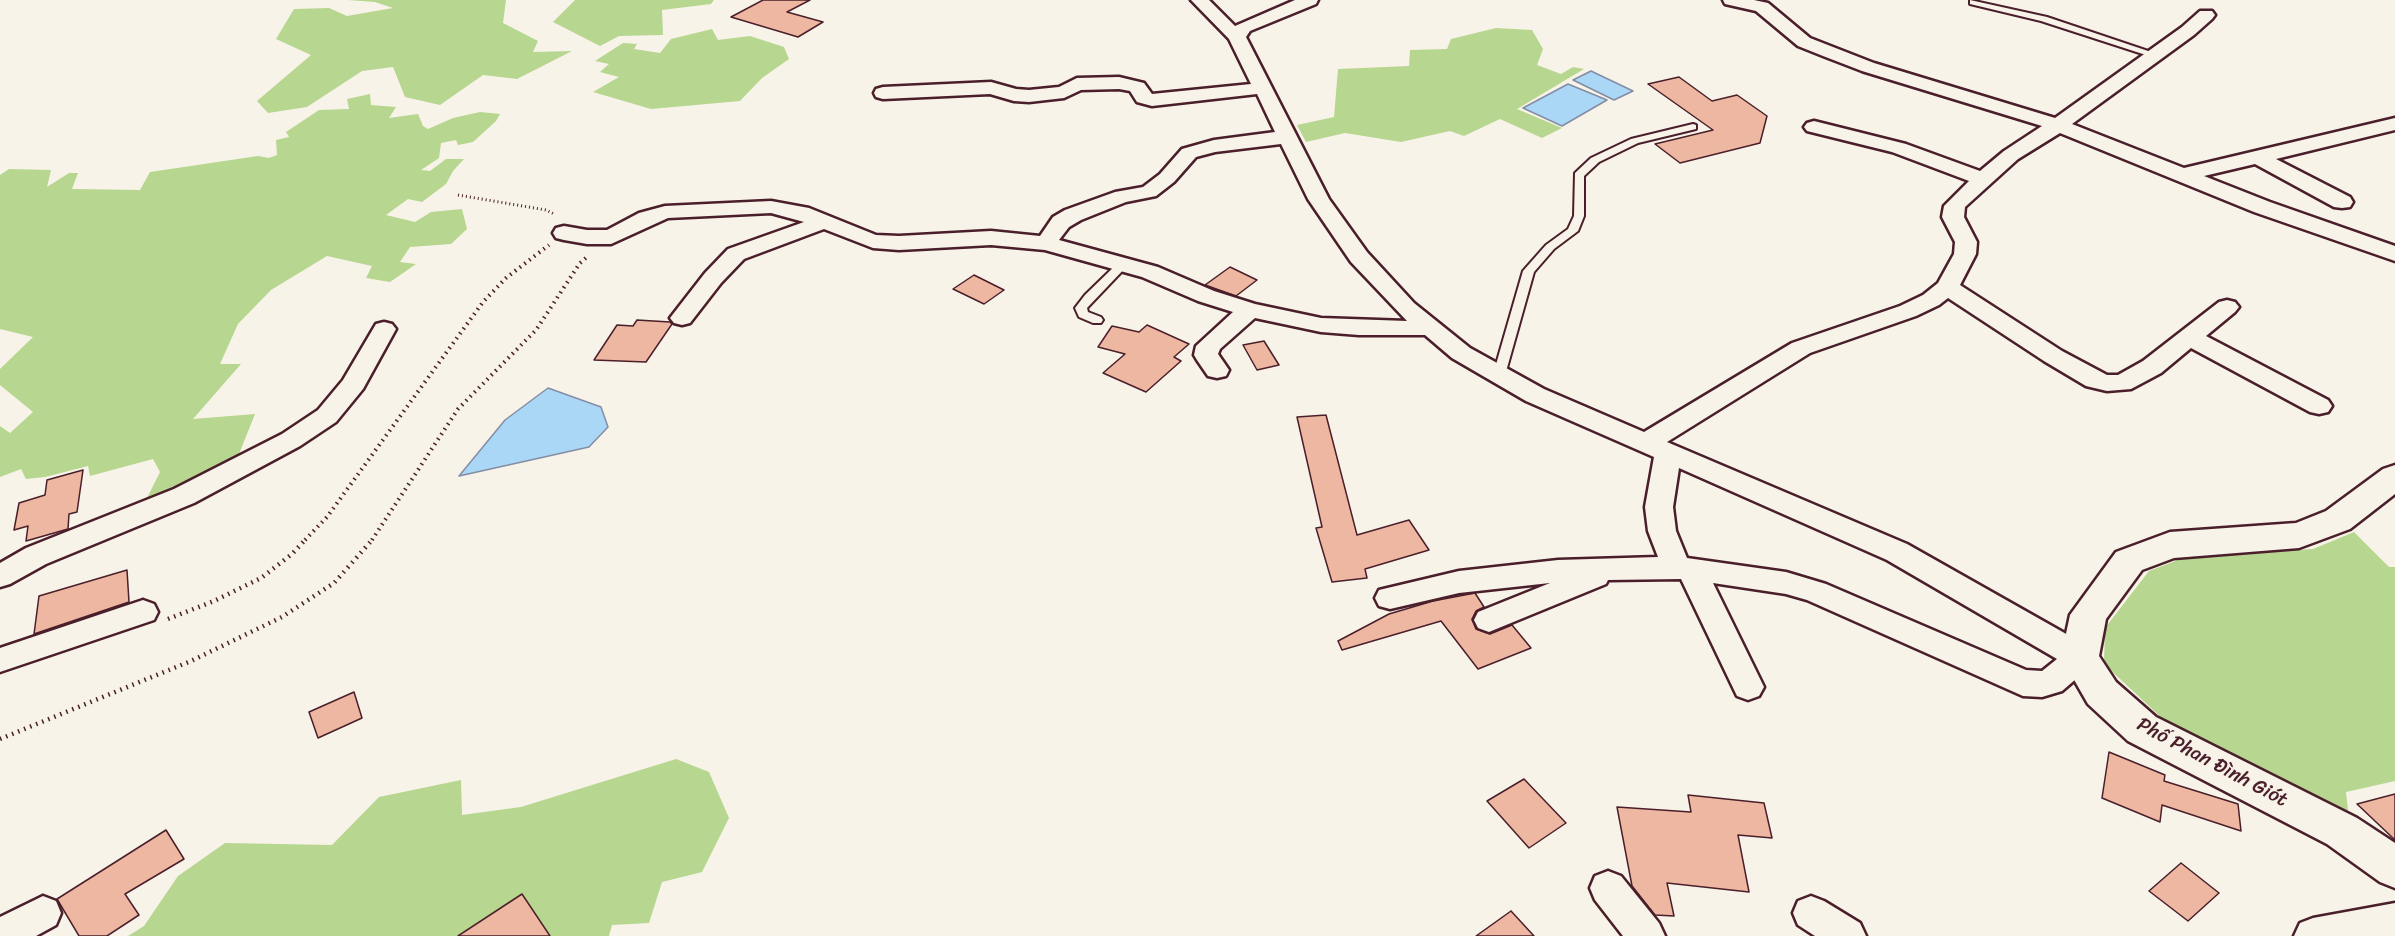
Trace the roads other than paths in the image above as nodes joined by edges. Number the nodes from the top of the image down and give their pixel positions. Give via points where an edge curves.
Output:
1 (1199, 0) edge
2 (1310, 0) edge
3 (1731, 0) edge
4 (1973, 2) dead end
5 (2206, 15) dead end
6 (1237, 38) junction
7 (2155, 55) junction
8 (1262, 88) junction
9 (883, 93) dead end
10 (2395, 124) edge
11 (2058, 125) junction
12 (1693, 127) dead end
13 (1814, 127) dead end
14 (1287, 137) junction
15 (2258, 157) junction
16 (2183, 175) junction
17 (1983, 179) junction
18 (2342, 202) dead end
19 (824, 222) junction
20 (564, 233) road end
21 (1046, 243) junction
22 (2395, 254) edge
23 (1123, 264) junction
24 (1947, 287) junction
25 (2227, 307) dead end
26 (1250, 310) junction
27 (682, 318) dead end
28 (1097, 320) dead end
29 (1430, 328) junction
30 (384, 330) dead end
31 (2189, 337) junction
32 (1217, 370) dead end
33 (1499, 375) junction
34 (2319, 406) dead end
35 (1657, 447) junction
36 (2395, 477) edge
37 (1684, 568) junction
38 (1614, 569) junction
39 (0, 576) edge
40 (1390, 598) dead end
41 (152, 617) road end
42 (1488, 620) dead end
43 (2080, 657) junction
44 (0, 660) edge
45 (1748, 687) dead end
46 (2395, 868) edge
47 (1608, 888) dead end
48 (43, 913) dead end
49 (1811, 913) dead end
50 (2395, 920) edge
51 (0, 936) edge
52 (1646, 936) edge
53 (1846, 936) edge
54 (2313, 936) edge

1 - 6 street
2 - 6 street via 1243,27
3 - 11 street via 1762,7 1804,42 1839,56
4 - 7 lane via 2044,19
5 - 7 street
6 - 8 street
7 - 11 street
8 - 9 street via 1152,100 1144,98 1137,87 1119,83 1077,84 1064,92 1029,96 991,88
8 - 14 street
10 - 15 street
11 - 16 street
11 - 17 street via 2011,155
12 - 33 lane via 1635,141 1595,160 1579,175 1579,216 1573,231 1550,247 1529,271
13 - 17 street via 1899,148
14 - 21 street via 1189,153 1149,192 1122,196 1073,215 1061,222
14 - 29 street via 1318,199 1359,257
15 - 16 street
15 - 18 street
16 - 22 street
17 - 24 street via 1955,206 1953,217 1966,242 1965,254
19 - 20 street via 771,207 733,207 665,212 611,237
19 - 21 street via 873,241 991,238
19 - 27 street via 736,254
21 - 23 street
23 - 26 street
23 - 28 lane via 1082,308 1083,314
24 - 31 street via 2054,356 2107,383 2132,379
24 - 35 street via 1908,311 1801,348
25 - 31 street
26 - 29 street via 1321,325
26 - 32 street via 1208,346 1206,355
29 - 33 street
30 - 39 street via 349,390 318,422 184,496 36,556
31 - 34 street
33 - 35 street via 1535,395
35 - 37 street via 1662,531
35 - 43 street via 1897,552
36 - 43 street via 2338,520 2299,535 2170,545 2129,561 2088,615
37 - 38 street
37 - 43 street via 1786,583 1816,592 2023,683 2051,682
37 - 45 street
38 - 40 street via 1509,575
38 - 42 street
41 - 44 street
43 - 46 street, Phố Phan Đình Giót via 2102,693 2142,729 2342,831
47 - 52 street
48 - 51 street
49 - 53 street
50 - 54 street

